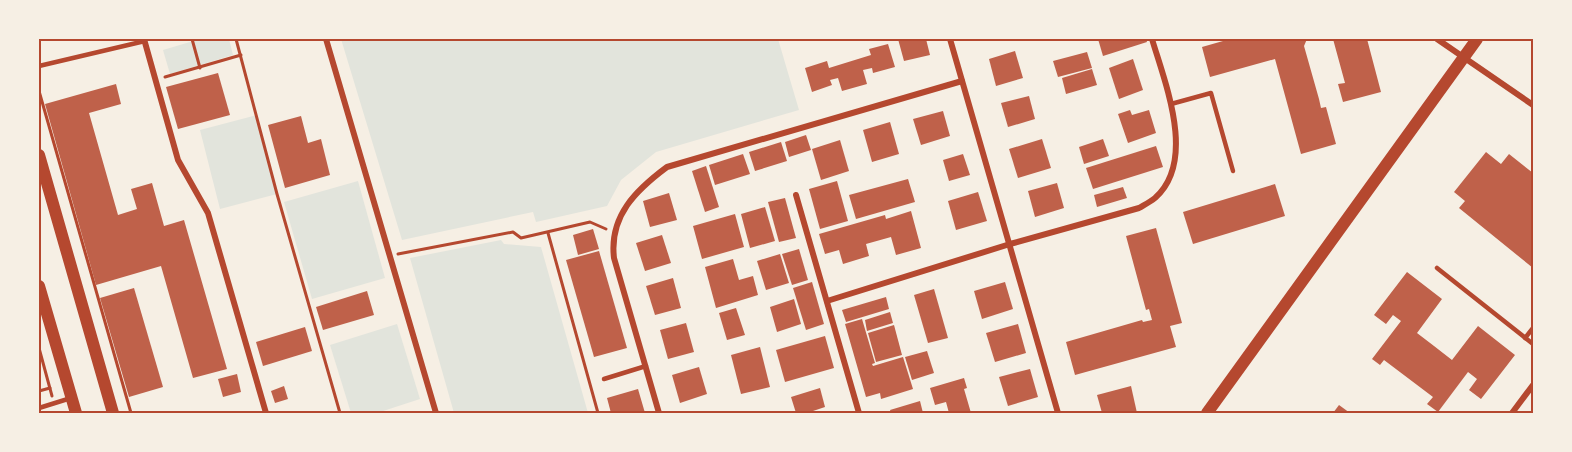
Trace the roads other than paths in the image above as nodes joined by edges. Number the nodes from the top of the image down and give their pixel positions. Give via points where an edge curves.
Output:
1 (153, 39) edge
2 (326, 39) edge
3 (950, 39) edge
4 (1152, 39) edge
5 (1437, 39) edge
6 (1477, 39) edge
7 (145, 40) edge
8 (1463, 58) junction
9 (39, 66) edge
10 (962, 81) junction
11 (1171, 104) junction
12 (1533, 105) edge
13 (39, 155) edge
14 (1233, 171) dead end
15 (795, 195) dead end
16 (1010, 244) junction
17 (1437, 267) dead end
18 (39, 286) edge
19 (827, 301) junction
20 (1533, 328) edge
21 (1525, 338) junction
22 (1533, 344) edge
23 (646, 366) junction
24 (604, 379) dead end
25 (1533, 385) edge
26 (71, 398) junction
27 (39, 408) edge
28 (76, 413) edge
29 (113, 413) edge
30 (266, 413) edge
31 (436, 413) edge
32 (659, 413) edge
33 (858, 413) edge
34 (1058, 413) edge
35 (1207, 413) edge
36 (1512, 413) edge

1 - 7 street
2 - 31 street
3 - 10 street
4 - 11 street
5 - 8 street
6 - 8 main road
7 - 9 lane
7 - 30 street via 178,160 208,213
8 - 12 street
8 - 35 main road
10 - 16 street
10 - 23 street via 667,167 642,185 623,210 613,246
11 - 14 lane via 1211,93
11 - 16 street via 1176,151 1171,172 1155,198 1139,208
13 - 29 main road
15 - 19 street
16 - 19 street
16 - 34 street
17 - 21 lane
18 - 26 main road
19 - 33 street
20 - 21 lane
21 - 22 lane
23 - 24 lane
23 - 32 street
25 - 36 street
26 - 27 lane
26 - 28 main road

